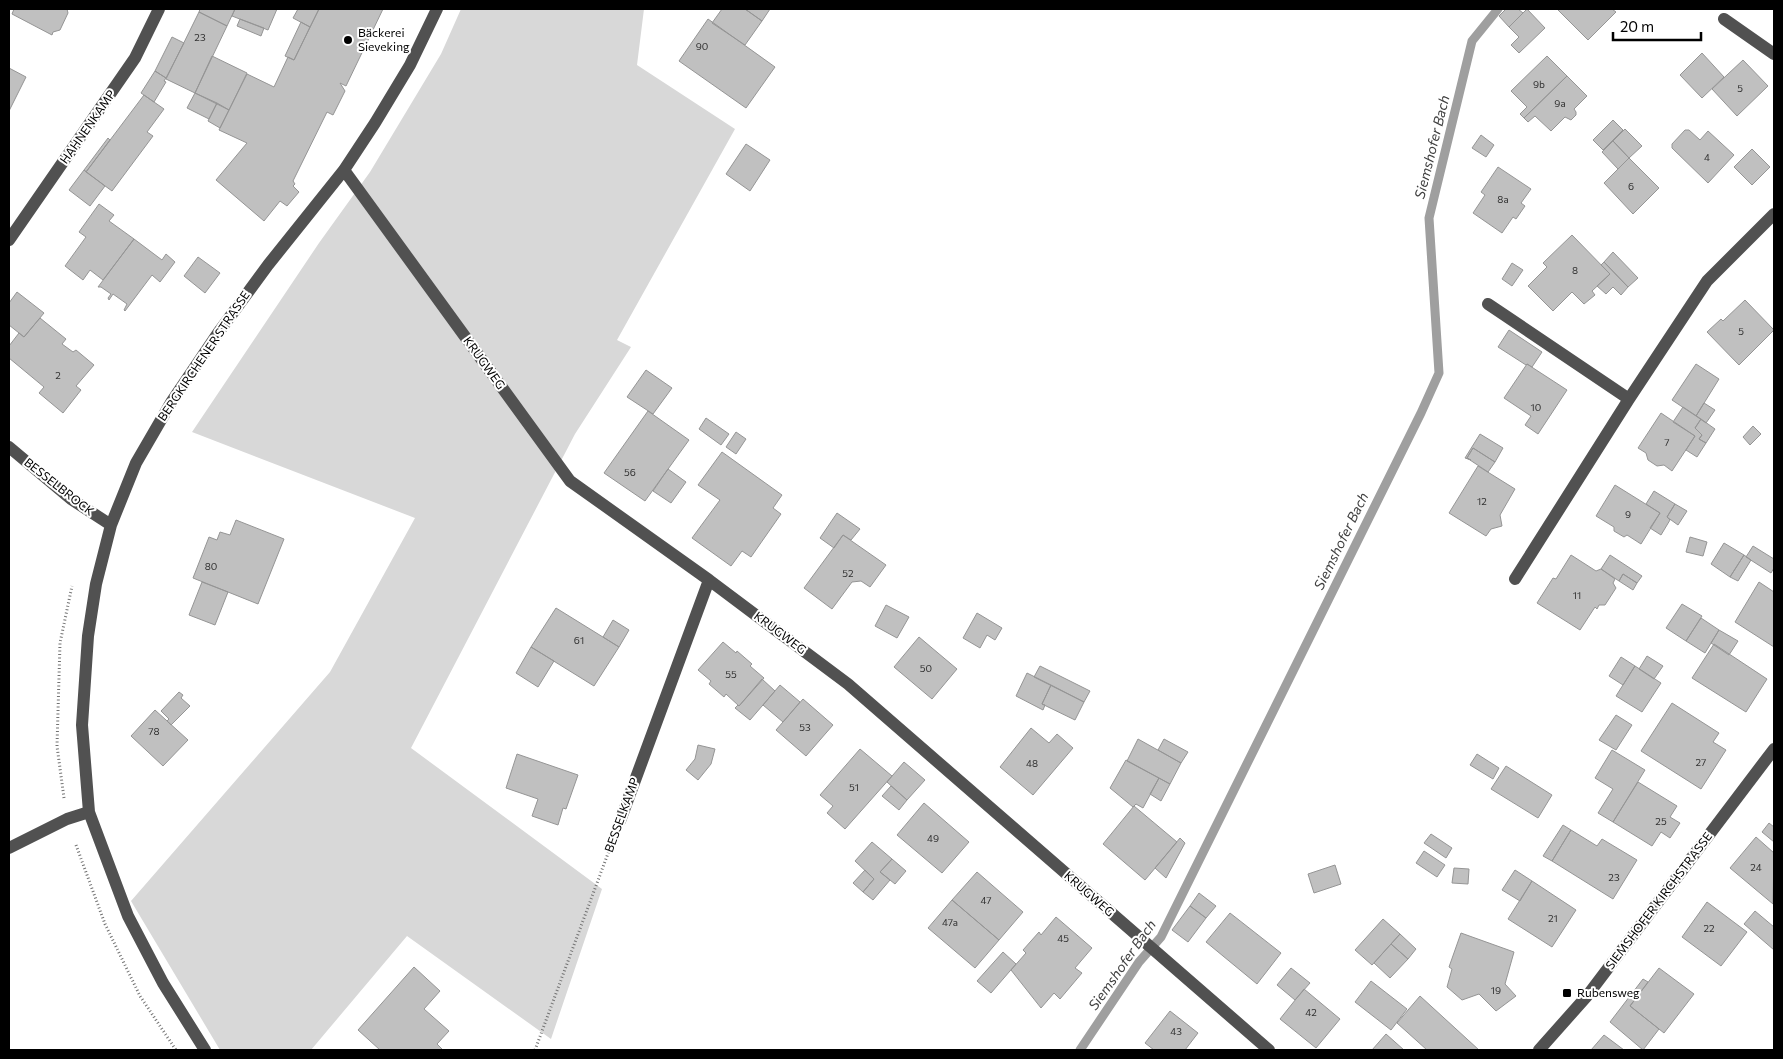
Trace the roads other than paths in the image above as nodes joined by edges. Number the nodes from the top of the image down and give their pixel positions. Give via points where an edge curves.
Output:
1 (159, 9) edge
2 (437, 9) edge
3 (1724, 19) dead end
4 (1774, 54) edge
5 (344, 170) junction
6 (1774, 214) edge
7 (9, 240) edge
8 (1488, 304) dead end
9 (1629, 399) junction
10 (9, 447) edge
11 (111, 525) junction
12 (1515, 579) dead end
13 (709, 580) junction
14 (1774, 749) edge
15 (89, 812) junction
16 (620, 821) road end
17 (9, 848) edge
18 (205, 1050) edge
19 (1269, 1050) edge
20 (1539, 1050) edge

1 - 7 street, HAHNENKAMP via 135,58
2 - 5 street, BERGKIRCHENER STRASSE via 410,65
3 - 4 street
5 - 11 street, BERGKIRCHENER STRASSE via 268,265 172,401 136,463
5 - 13 street, KRUGWEG via 570,481
6 - 9 street via 1707,281
8 - 9 street
9 - 12 street
10 - 11 street, BESSELBROCK via 71,499
11 - 15 street, BERGKIRCHENER STRASSE via 96,584 88,636 82,725
13 - 16 street, BESSELKAMP
13 - 19 street, KRUGWEG via 848,684
14 - 20 street, SIEMSHOFER KIRCHSTRASSE via 1587,996
15 - 17 street via 67,819
15 - 18 street, BERGKIRCHENER STRASSE via 128,916 163,983

